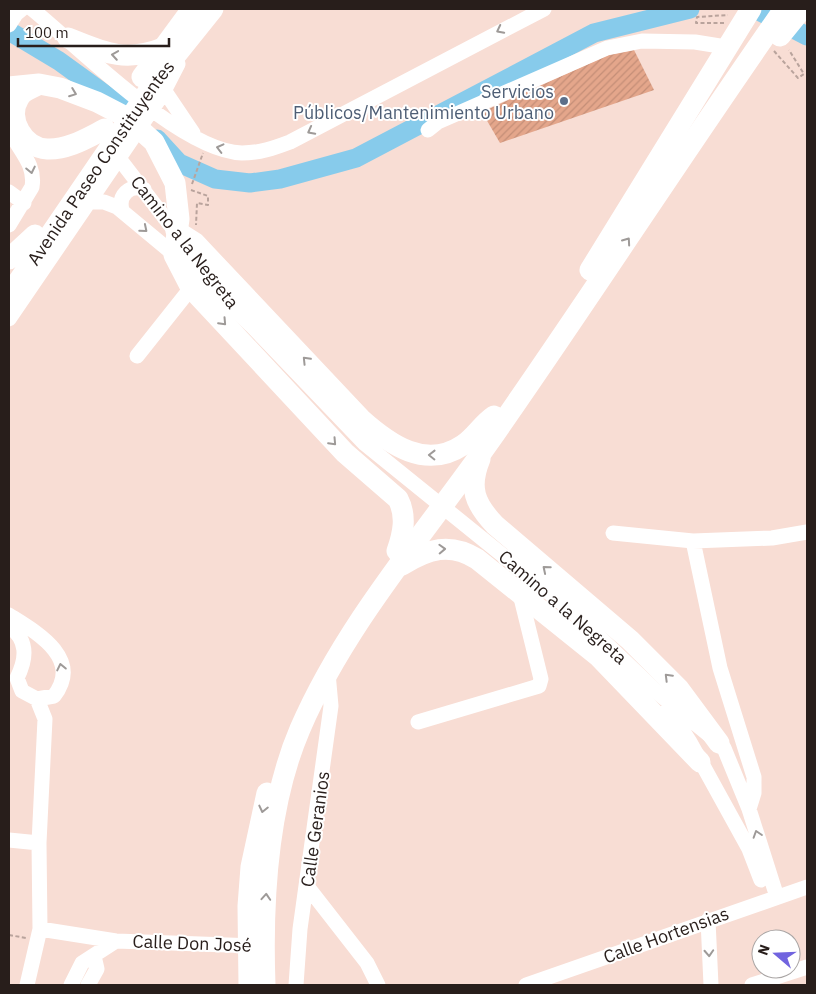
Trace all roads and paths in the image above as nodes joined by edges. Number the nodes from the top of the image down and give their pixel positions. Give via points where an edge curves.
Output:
1 (24, 9) edge
2 (192, 9) edge
3 (213, 9) edge
4 (544, 9) edge
5 (769, 9) edge
6 (784, 9) edge
7 (802, 9) edge
8 (741, 15) edge
9 (9, 25) edge
10 (68, 38) junction
11 (163, 48) junction
12 (726, 48) junction
13 (779, 48) junction
14 (39, 84) junction
15 (157, 84) junction
16 (9, 87) edge
17 (9, 127) edge
18 (428, 130) dead end
19 (115, 132) junction
20 (200, 141) junction
21 (209, 155) dead end
22 (118, 157) junction
23 (144, 189) junction
24 (9, 192) edge
25 (177, 196) junction
26 (87, 202) junction
27 (24, 203) junction
28 (155, 208) junction
29 (122, 210) junction
30 (646, 213) junction
31 (9, 225) edge
32 (176, 231) junction
33 (35, 235) junction
34 (196, 243) junction
35 (600, 254) junction
36 (174, 255) junction
37 (9, 260) edge
38 (9, 274) edge
39 (191, 288) junction
40 (9, 296) edge
41 (9, 318) edge
42 (253, 327) junction
43 (137, 356) dead end
44 (500, 412) junction
45 (486, 445) junction
46 (807, 532) edge
47 (613, 534) dead end
48 (693, 541) junction
49 (397, 559) junction
50 (520, 594) junction
51 (9, 614) edge
52 (9, 626) edge
53 (328, 673) junction
54 (13, 676) edge
55 (659, 694) junction
56 (37, 699) junction
57 (418, 722) dead end
58 (722, 746) junction
59 (701, 764) junction
60 (749, 809) junction
61 (9, 840) edge
62 (38, 843) junction
63 (307, 886) junction
64 (807, 886) edge
65 (772, 898) junction
66 (708, 920) junction
67 (39, 934) junction
68 (9, 935) edge
69 (116, 940) junction
70 (256, 946) junction
71 (94, 956) junction
72 (807, 967) edge
73 (550, 981) edge
74 (27, 985) edge
75 (71, 985) edge
76 (88, 985) edge
77 (249, 985) edge
78 (265, 985) edge
79 (296, 985) edge
80 (378, 985) edge
81 (526, 985) edge
82 (711, 985) edge
83 (752, 985) edge

1 - 9 street
1 - 10 street
2 - 11 highway, Avenida Paseo Constituyentes
3 - 15 highway, Avenida Paseo Constituyentes
4 -> 20 street via 290,142 261,152 240,153
5 - 35 highway via 732,58
6 - 30 highway
7 - 13 highway
8 - 8 path via 696,23 697,17
8 - 12 highway
11 -> 10 highway via 122,56 107,54
10 - 20 street via 98,67
11 - 15 highway, Avenida Paseo Constituyentes
12 - 18 street via 695,42 642,40 607,48 438,122
12 - 35 highway
13 - 13 path via 804,74 798,78
13 - 30 highway via 749,80
14 - 16 highway
14 - 19 highway via 24,92 16,103 18,129 28,143 55,149
14 -> 25 highway via 97,102 135,124 154,142 173,177
15 - 19 highway, Avenida Paseo Constituyentes
15 - 19 street
15 - 20 street
17 -> 27 street via 31,167 32,187
19 - 22 street
19 - 33 highway, Avenida Paseo Constituyentes
19 - 40 highway, Avenida Paseo Constituyentes
21 - 34 path via 203,153 190,190 208,196 208,205 196,203
22 - 23 street, Camino a la Negreta
22 - 26 street
23 - 28 street, Camino a la Negreta
23 - 29 street via 135,187 126,192 121,201
24 - 27 street
25 - 28 street via 169,204
25 - 32 highway via 179,218
26 - 29 street, Camino a la Negreta via 110,204
26 - 41 street
27 - 31 street
28 - 32 street, Camino a la Negreta
29 -> 36 street, Camino a la Negreta
45 -> 30 highway
32 - 34 highway
32 - 36 highway
32 - 42 street, Camino a la Negreta via 192,256
33 - 37 highway
33 - 38 highway, Avenida Paseo Constituyentes
44 -> 34 highway via 472,438 447,454 419,454 389,443 361,419
35 - 44 highway
36 - 39 highway
36 - 42 street, Camino a la Negreta
39 - 43 street
39 -> 49 highway via 345,454 398,499 402,506 403,524
42 - 55 street, Camino a la Negreta via 365,444 573,612
44 - 49 highway
45 - 49 highway
58 -> 45 highway via 679,689 630,640 495,526 483,512 477,503 474,486
46 - 48 street via 772,538
47 - 48 street
48 - 60 street via 720,668 754,777
49 -> 50 highway via 433,550 457,550 477,559
49 - 53 highway
49 -> 70 highway via 321,661 282,744 268,785 251,868
50 - 57 street via 541,679 539,686
50 - 59 highway via 598,656
56 -> 51 street via 49,698 58,690 63,680 61,662 46,640
52 - 54 street via 16,631 26,650 24,666
53 - 63 street, Calle Geranios via 331,706
70 -> 53 highway via 285,775 299,731
54 - 56 street via 22,691
55 - 58 street, Camino a la Negreta
55 - 59 street, Camino a la Negreta
56 - 62 street via 45,719
58 - 59 street via 720,761 713,766
58 - 60 street, Camino a la Negreta
59 - 65 street, Camino a la Negreta via 749,849
65 -> 60 street, Camino a la Negreta
61 - 62 street
62 - 67 street
63 - 79 street, Calle Geranios
63 - 80 street via 366,963
64 - 65 street, Calle Hortensias
65 - 66 street, Calle Hortensias
66 - 73 street, Calle Hortensias
66 -> 82 street
67 - 68 path
67 - 69 street
67 - 74 street
69 - 70 street, Calle Don José
69 - 71 street, Calle Don José
70 - 77 highway
70 - 78 highway
71 - 75 street, Calle Don José via 82,963
71 - 76 street via 97,969
72 - 83 street
73 - 81 street, Calle Hortensias

